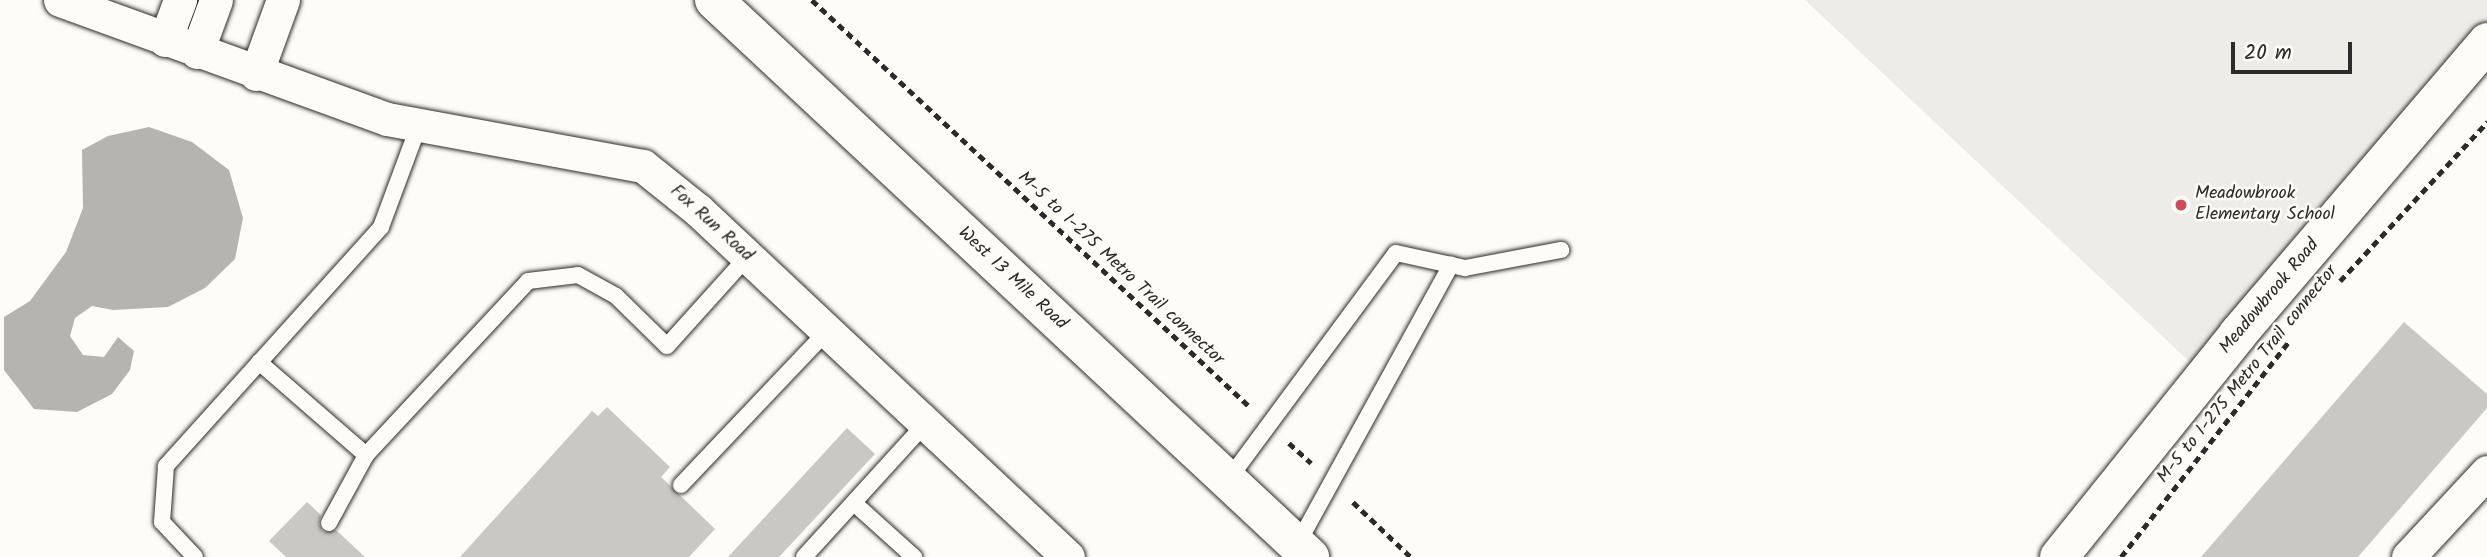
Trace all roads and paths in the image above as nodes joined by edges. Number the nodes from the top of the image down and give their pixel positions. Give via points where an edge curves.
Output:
1 (61, 0) edge
2 (180, 0) edge
3 (216, 0) edge
4 (283, 0) edge
5 (714, 0) edge
6 (812, 0) edge
7 (165, 40) junction
8 (2487, 42) edge
9 (197, 52) junction
10 (256, 74) junction
11 (2487, 122) edge
12 (419, 125) junction
13 (1561, 250) dead end
14 (748, 256) junction
15 (1451, 265) junction
16 (2330, 292) dead end
17 (828, 330) junction
18 (2294, 334) dead end
19 (259, 362) junction
20 (926, 423) junction
21 (1270, 425) junction
22 (366, 455) junction
23 (2487, 472) edge
24 (1228, 480) junction
25 (1331, 480) junction
26 (681, 485) dead end
27 (854, 503) junction
28 (329, 523) dead end
29 (1303, 551) edge
30 (2428, 551) edge
31 (195, 557) edge
32 (804, 557) edge
33 (915, 557) edge
34 (1068, 557) edge
35 (1411, 557) edge
36 (2059, 557) edge
37 (2121, 557) edge

1 - 7 street, Fox Run Road
2 - 7 street
3 - 9 street
4 - 10 street
5 - 24 street, West 13 Mile Road
6 - 21 path, M-5 to I-275 Metro Trail connector
7 - 9 street, Fox Run Road
8 - 36 street, Meadowbrook Road via 2238,334
9 - 10 street, Fox Run Road
10 - 12 street, Fox Run Road via 387,119
11 - 16 path, M-5 to I-275 Metro Trail connector
12 - 14 street, Fox Run Road via 643,166
12 - 19 lane via 381,227
13 - 15 lane via 1465,268
14 - 17 street, Fox Run Road
14 - 22 lane via 667,346 616,296 578,275 528,281
15 - 21 lane via 1396,253
15 - 25 lane
17 - 20 street, Fox Run Road
17 - 26 lane
18 - 37 path, M-5 to I-275 Metro Trail connector
19 - 22 lane
19 - 31 lane via 166,466 162,522
20 - 27 lane
20 - 34 street, Fox Run Road
21 - 24 lane
21 - 25 path, M-5 to I-275 Metro Trail connector
22 - 28 lane
23 - 30 street
24 - 29 street, West 13 Mile Road
25 - 29 lane
25 - 35 path, M-5 to I-275 Metro Trail connector
27 - 32 lane
27 - 33 lane

